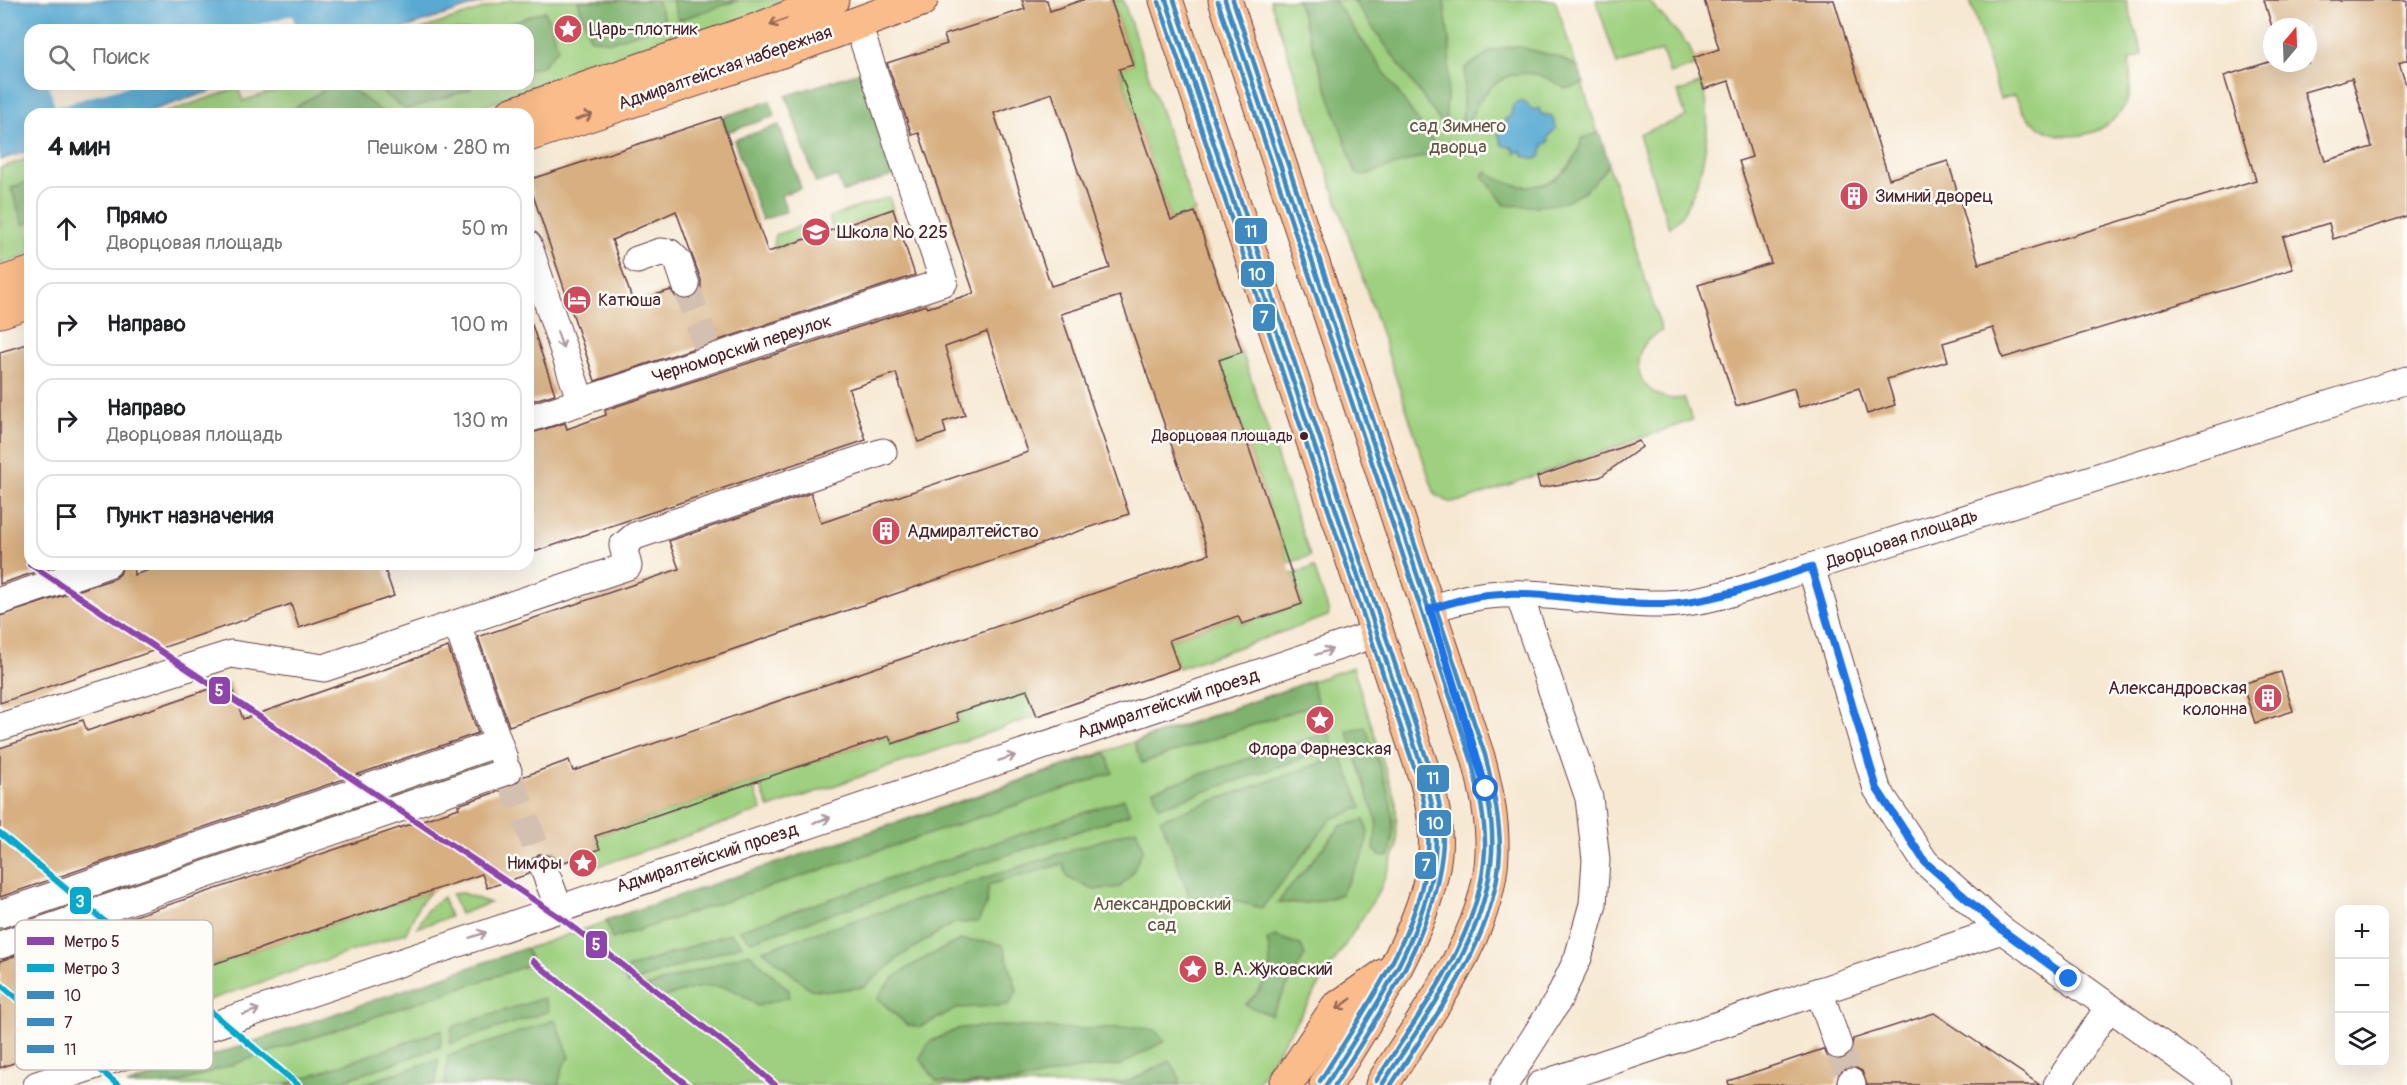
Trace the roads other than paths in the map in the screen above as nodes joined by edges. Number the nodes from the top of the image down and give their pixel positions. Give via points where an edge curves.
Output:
1 (832, 0) edge
2 (921, 0) edge
3 (1166, 0) edge
4 (1225, 0) edge
5 (857, 22) junction
6 (529, 108) edge
7 (534, 133) edge
8 (637, 260) dead end
9 (24, 276) edge
10 (0, 284) edge
11 (686, 285) tunnel mouth
12 (536, 298) edge
13 (24, 303) edge
14 (0, 311) edge
15 (2407, 381) edge
16 (581, 402) junction
17 (534, 417) edge
18 (883, 452) dead end
19 (1811, 567) junction
20 (90, 570) edge
21 (1519, 594) junction
22 (0, 600) edge
23 (1430, 609) junction
24 (457, 624) junction
25 (1378, 633) junction
26 (0, 727) edge
27 (498, 743) junction
28 (544, 868) tunnel mouth
29 (559, 908) junction
30 (0, 914) edge
31 (75, 920) edge
32 (2002, 930) junction
33 (15, 940) edge
34 (0, 945) edge
35 (1392, 971) junction
36 (1819, 992) junction
37 (2109, 1007) junction
38 (213, 1025) edge
39 (1838, 1045) tunnel mouth
40 (80, 1070) edge
41 (36, 1085) edge
42 (1286, 1085) edge
43 (1326, 1085) edge
44 (1382, 1085) edge
45 (1504, 1085) edge
46 (1540, 1085) edge
47 (2057, 1085) edge
48 (2218, 1085) edge

1 -> 6 main road, Адмиралтейская набережная
2 - 5 main road, Адмиралтейская набережная
3 - 25 main road
4 - 23 main road
7 -> 5 main road, Адмиралтейская набережная
5 - 16 street, Черноморский переулок via 944,282 708,352
8 - 11 street via 660,252 670,253 678,261
9 - 10 main road
12 -> 16 street
13 - 14 main road
15 - 19 street, Дворцовая площадь
16 - 17 street, Черноморский переулок
18 - 24 street via 635,536 623,546 628,566
19 - 21 street via 1714,599 1668,604
19 - 32 street, Дворцовая площадь via 1877,789 1925,862
20 - 22 street
21 - 23 street via 1488,595
21 - 45 street via 1589,798 1596,860 1593,904 1578,958 1557,1002
23 - 44 main road via 1478,757 1492,822 1492,854 1479,923
24 - 26 street via 324,668 231,654
24 - 27 street
29 -> 25 street, Адмиралтейский проезд
25 - 35 main road via 1431,798 1435,834 1428,889
27 - 30 street
27 - 31 street via 510,776
28 - 29 street
38 -> 29 street, Адмиралтейский проезд
32 - 36 street
32 - 37 street, Дворцовая площадь
33 - 34 street
35 -> 42 main road via 1336,1009
35 - 43 main road
36 - 39 street
36 - 46 street
37 - 47 street
37 - 48 street, Дворцовая площадь
41 -> 40 street, Адмиралтейский проезд

